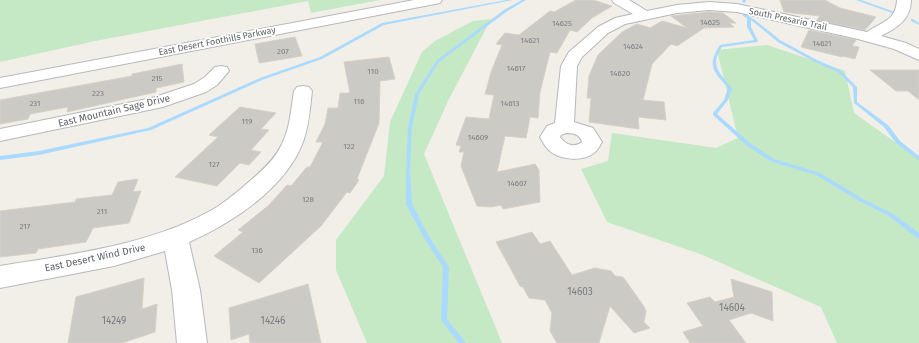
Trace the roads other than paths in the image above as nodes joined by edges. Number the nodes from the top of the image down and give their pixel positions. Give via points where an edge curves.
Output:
1 (394, 0) edge
2 (435, 0) edge
3 (619, 0) edge
4 (634, 0) edge
5 (904, 0) edge
6 (649, 14) junction
7 (870, 37) junction
8 (919, 55) edge
9 (220, 71) dead end
10 (0, 73) edge
11 (0, 83) edge
12 (303, 91) dead end
13 (566, 127) dead end
14 (0, 135) edge
15 (175, 236) junction
16 (0, 277) edge
17 (192, 343) edge

1 - 10 street, East Desert Foothills Parkway
2 - 11 street, East Desert Foothills Parkway
3 - 6 street
4 - 6 street
5 - 7 street via 899,18
6 - 7 street, South Presario Trail via 694,6 720,6
6 - 13 street, South Presario Trail via 612,25 575,55 569,66 567,78 564,120
7 - 8 street, South Presario Trail
9 - 14 street, East Mountain Sage Drive via 200,88 156,103
12 - 15 street, East Desert Wind Drive via 296,133 290,150 279,165 260,185 222,215
15 - 16 street, East Desert Wind Drive via 144,248 94,260
15 - 17 street via 187,296

